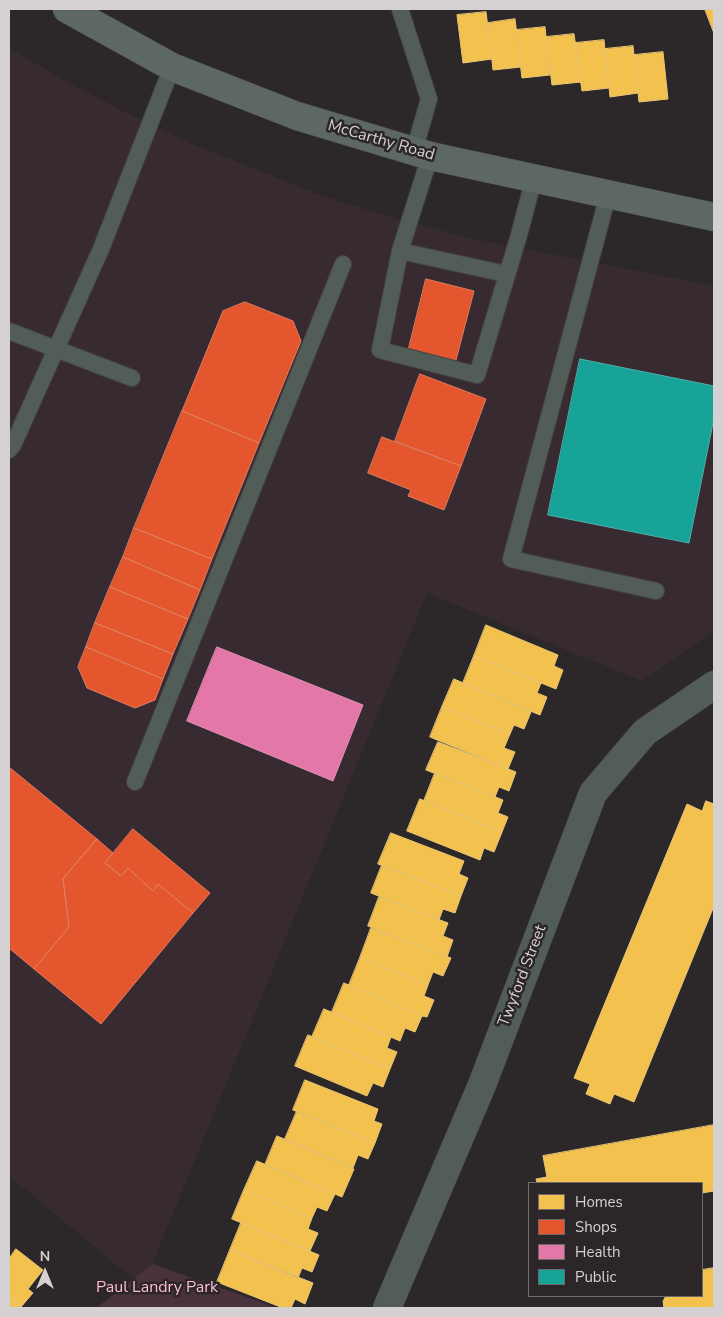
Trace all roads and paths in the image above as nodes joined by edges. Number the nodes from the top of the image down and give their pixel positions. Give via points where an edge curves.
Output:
1 (67, 9) edge
2 (400, 9) edge
3 (172, 68) junction
4 (422, 154) junction
5 (534, 178) junction
6 (608, 195) junction
7 (714, 217) edge
8 (400, 251) junction
9 (343, 264) dead end
10 (506, 274) junction
11 (9, 331) edge
12 (56, 348) junction
13 (132, 378) dead end
14 (9, 450) edge
15 (656, 591) dead end
16 (714, 685) edge
17 (135, 782) dead end
18 (387, 1308) edge

1 - 3 street, McCarthy Road
2 - 4 lane via 429,100
3 - 4 street, McCarthy Road via 297,116
3 - 12 lane via 101,249
4 - 5 street, McCarthy Road
4 - 8 lane
5 - 6 street, McCarthy Road
5 - 10 lane
6 - 7 street, McCarthy Road
6 - 15 lane via 510,559
8 - 10 lane
8 - 10 lane via 380,350 477,375
9 - 17 lane
11 - 12 lane
12 - 13 lane
12 - 14 lane
16 - 18 street, Twyford Street via 645,732 593,793 482,1085

